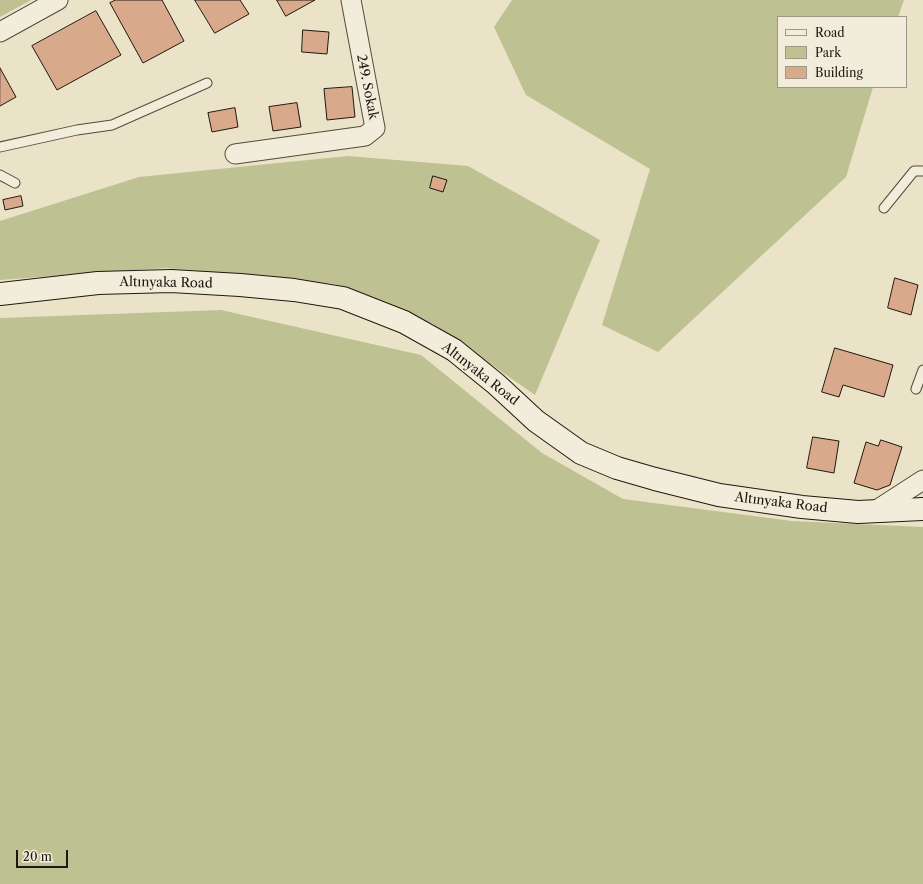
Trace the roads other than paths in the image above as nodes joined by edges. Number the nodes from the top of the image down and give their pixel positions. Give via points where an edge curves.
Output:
1 (58, 0) edge
2 (351, 0) edge
3 (0, 32) edge
4 (207, 83) dead end
5 (0, 148) edge
6 (235, 154) dead end
7 (923, 171) edge
8 (0, 176) edge
9 (15, 183) dead end
10 (884, 208) dead end
11 (0, 294) edge
12 (923, 370) edge
13 (916, 389) dead end
14 (923, 480) edge
15 (923, 508) edge
16 (875, 511) junction

1 - 3 street
2 - 6 street, 249. Sokak via 375,128 365,136
4 - 5 lane via 112,125 77,130
7 - 10 lane via 914,171
8 - 9 lane
11 - 16 main road, Altınyaka Road via 98,283 171,281 294,290 343,298 404,322 454,350 536,420 580,453 617,468 719,495 802,507
12 - 13 lane
14 - 16 street
15 - 16 main road, Altınyaka Road

